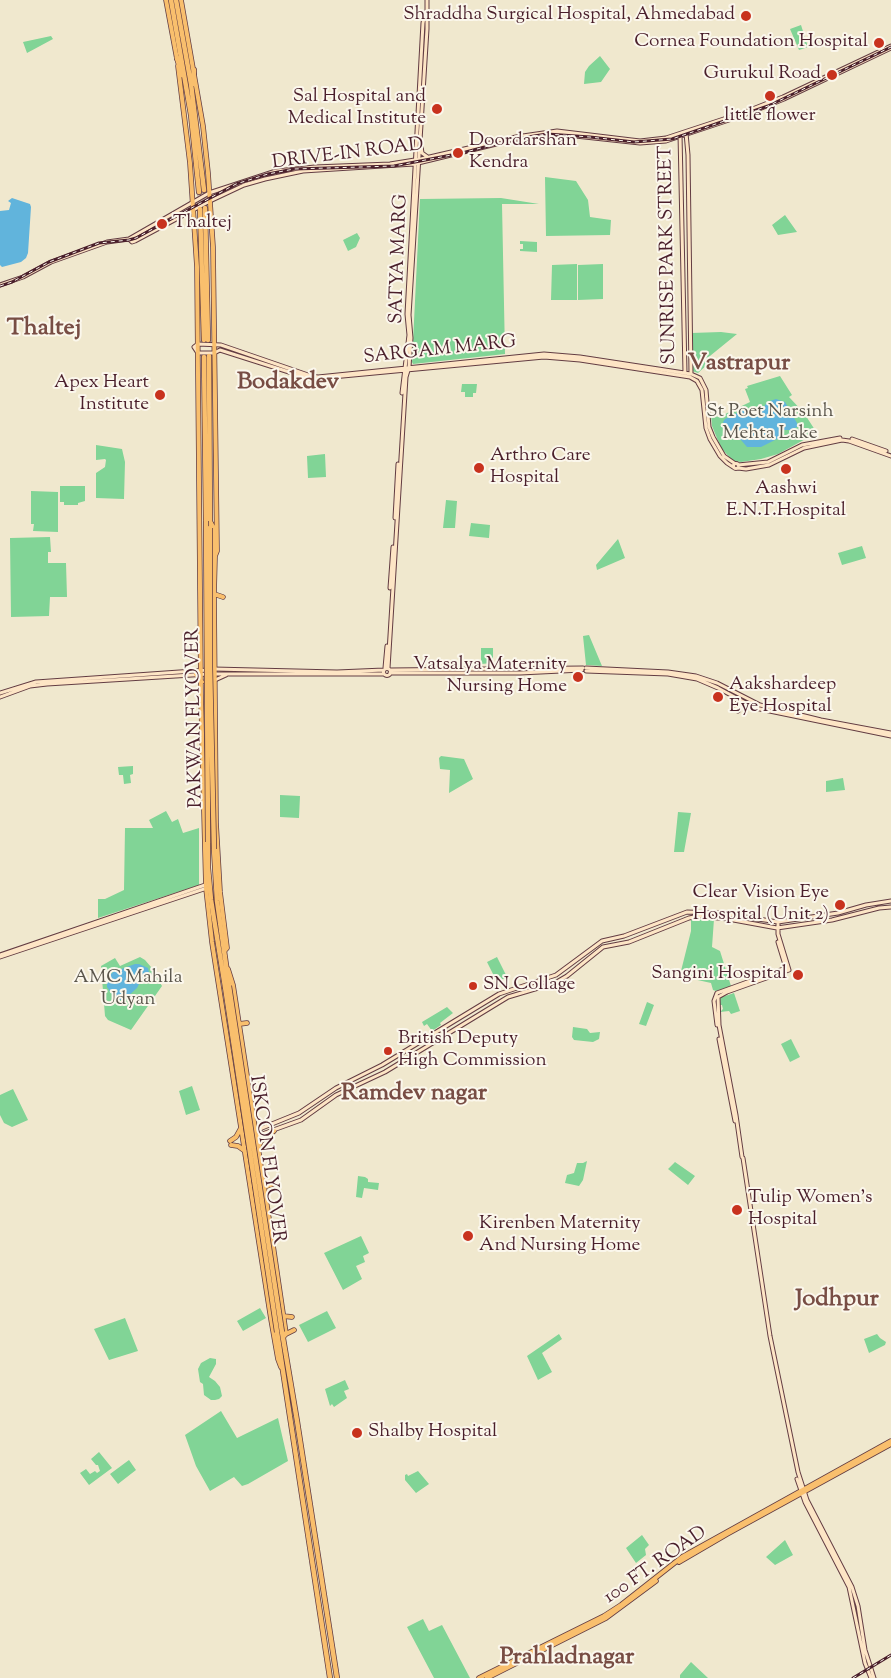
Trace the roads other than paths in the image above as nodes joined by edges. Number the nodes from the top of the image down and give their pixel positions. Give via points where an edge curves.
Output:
1 (166, 0) edge
2 (171, 0) edge
3 (176, 0) edge
4 (181, 0) edge
5 (426, 0) edge
6 (891, 47) edge
7 (177, 58) junction
8 (189, 70) junction
9 (186, 83) junction
10 (686, 134) junction
11 (680, 135) junction
12 (419, 140) junction
13 (429, 158) junction
14 (418, 162) junction
15 (204, 190) tunnel mouth
16 (199, 192) tunnel mouth
17 (209, 193) junction
18 (193, 201) junction
19 (210, 201) junction
20 (194, 209) junction
21 (202, 209) tunnel mouth
22 (129, 239) junction
23 (0, 285) edge
24 (206, 340) dead end
25 (198, 344) junction
26 (214, 344) junction
27 (198, 353) junction
28 (214, 353) junction
29 (406, 369) junction
30 (685, 374) junction
31 (691, 376) junction
32 (891, 454) edge
33 (206, 515) junction
34 (209, 524) junction
35 (201, 547) junction
36 (215, 556) junction
37 (214, 594) junction
38 (223, 597) dead end
39 (215, 653) junction
40 (201, 654) junction
41 (202, 664) junction
42 (584, 669) junction
43 (387, 671) junction
44 (196, 672) junction
45 (202, 672) junction
46 (215, 672) junction
47 (226, 674) junction
48 (215, 680) junction
49 (202, 682) junction
50 (0, 693) edge
51 (730, 695) junction
52 (0, 697) edge
53 (738, 711) dead end
54 (891, 735) edge
55 (208, 886) junction
56 (891, 901) edge
57 (891, 907) edge
58 (221, 912) junction
59 (777, 922) junction
60 (776, 928) junction
61 (219, 951) junction
62 (0, 956) edge
63 (227, 964) junction
64 (227, 987) junction
65 (247, 1023) dead end
66 (239, 1024) junction
67 (239, 1112) junction
68 (233, 1113) dead end
69 (241, 1126) junction
70 (274, 1131) junction
71 (256, 1135) junction
72 (243, 1139) junction
73 (258, 1149) junction
74 (244, 1151) junction
75 (742, 1158) junction
76 (273, 1184) dead end
77 (264, 1187) junction
78 (283, 1316) junction
79 (292, 1317) dead end
80 (294, 1330) dead end
81 (282, 1334) junction
82 (283, 1373) junction
83 (891, 1443) edge
84 (802, 1492) junction
85 (330, 1678) edge
86 (337, 1678) edge
87 (480, 1678) edge
88 (487, 1678) edge
89 (872, 1678) edge

1 - 7 main road
2 - 8 highway
3 - 8 highway
4 - 8 main road
5 - 12 main road, SATYA MARG
5 - 14 main road, SATYA MARG
6 - 10 main road, DRIVE-IN ROAD via 789,96
7 - 9 highway
7 - 18 main road
8 - 9 highway
8 - 15 highway
8 - 17 main road via 204,135
9 - 16 highway
10 - 11 main road, DRIVE-IN ROAD
10 - 31 main road
11 - 13 main road, DRIVE-IN ROAD via 640,141 554,132 516,137
11 - 14 main road, DRIVE-IN ROAD via 640,143 557,134 517,139
11 - 30 main road, SUNRISE PARK STREET
12 - 13 main road via 422,153
12 - 14 main road, SATYA MARG
13 - 14 main road, DRIVE-IN ROAD
14 - 17 main road, DRIVE-IN ROAD via 276,171
14 - 19 main road, DRIVE-IN ROAD via 289,173 244,185
14 - 29 main road, SATYA MARG
17 - 18 main road, DRIVE-IN ROAD
17 - 19 main road
18 - 20 main road
18 - 22 main road, DRIVE-IN ROAD
19 - 20 main road, DRIVE-IN ROAD
19 - 26 main road
20 - 22 main road, DRIVE-IN ROAD via 136,241
20 - 25 main road
21 - 24 highway
22 - 23 main road, DRIVE-IN ROAD via 92,246
25 - 26 main road, SARGAM MARG
25 - 27 main road
26 - 28 main road
26 - 29 main road, SARGAM MARG via 312,376
27 - 28 main road, SARGAM MARG
27 - 35 main road
28 - 29 main road, SARGAM MARG via 220,350 311,379
28 - 36 main road
29 - 30 main road, SARGAM MARG via 544,357
29 - 43 main road, SATYA MARG
30 - 31 main road, SARGAM MARG
31 - 32 main road via 700,378 706,390 713,437 724,456 736,466 768,462 802,445 842,438
33 - 34 highway, PAKWAN FLYOVER
33 - 34 highway, PAKWAN FLYOVER via 206,357
33 - 35 main road via 202,520
34 - 36 main road via 213,527
34 - 55 highway, PAKWAN FLYOVER, bridge
34 - 58 highway, PAKWAN FLYOVER, bridge via 214,849
35 - 40 main road
36 - 37 main road
37 - 38 main road
37 - 39 main road
39 - 40 main road
39 - 46 main road
40 - 41 main road
41 - 44 main road
41 - 45 main road
42 - 43 main road
42 - 51 main road via 698,679
42 - 54 main road via 696,676 760,705
43 - 46 main road
43 - 47 main road
44 - 45 main road
44 - 49 main road
44 - 50 main road via 36,682
44 - 52 main road via 30,686
45 - 46 main road
45 - 49 main road
46 - 47 main road
46 - 48 main road
47 - 48 main road
48 - 58 main road via 216,822
49 - 55 main road
51 - 53 main road
51 - 54 main road via 756,708
55 - 61 highway, PAKWAN FLYOVER
55 - 62 main road
56 - 59 main road
57 - 60 main road
58 - 61 highway, PAKWAN FLYOVER
59 - 60 main road
59 - 71 main road via 687,912 602,941 556,974 499,994 382,1065 336,1088 299,1113 262,1128
60 - 70 main road via 728,919 694,917 629,942 603,947 555,983 508,997 384,1072 336,1095 302,1120
60 - 75 main road via 788,970 718,997 719,1025
60 - 75 main road via 786,968 717,993 714,998
61 - 63 highway, ISKCON FLYOVER
61 - 64 highway, ISKCON FLYOVER
61 - 67 main road
63 - 64 highway, ISKCON FLYOVER
63 - 66 main road
64 - 81 highway, ISKCON FLYOVER, bridge
65 - 66 main road
66 - 71 main road
67 - 68 main road
67 - 69 main road
69 - 72 main road
69 - 74 main road via 231,1143
70 - 71 main road
70 - 73 main road via 261,1141
71 - 72 main road
71 - 73 main road
72 - 74 main road
73 - 74 main road
73 - 77 main road
74 - 82 main road via 273,1334
75 - 84 main road via 768,1337
76 - 77 main road
77 - 78 main road
78 - 79 main road
78 - 81 main road
80 - 81 main road
81 - 82 highway, ISKCON FLYOVER
81 - 86 highway
82 - 85 highway, ISKCON FLYOVER
83 - 84 main road, 100 FT. ROAD
83 - 84 main road, 100 FT. ROAD
84 - 87 main road, 100 FT. ROAD via 682,1557 604,1616
84 - 88 main road, 100 FT. ROAD via 682,1560 606,1618
84 - 89 main road via 850,1587 865,1663
84 - 89 main road via 852,1587

